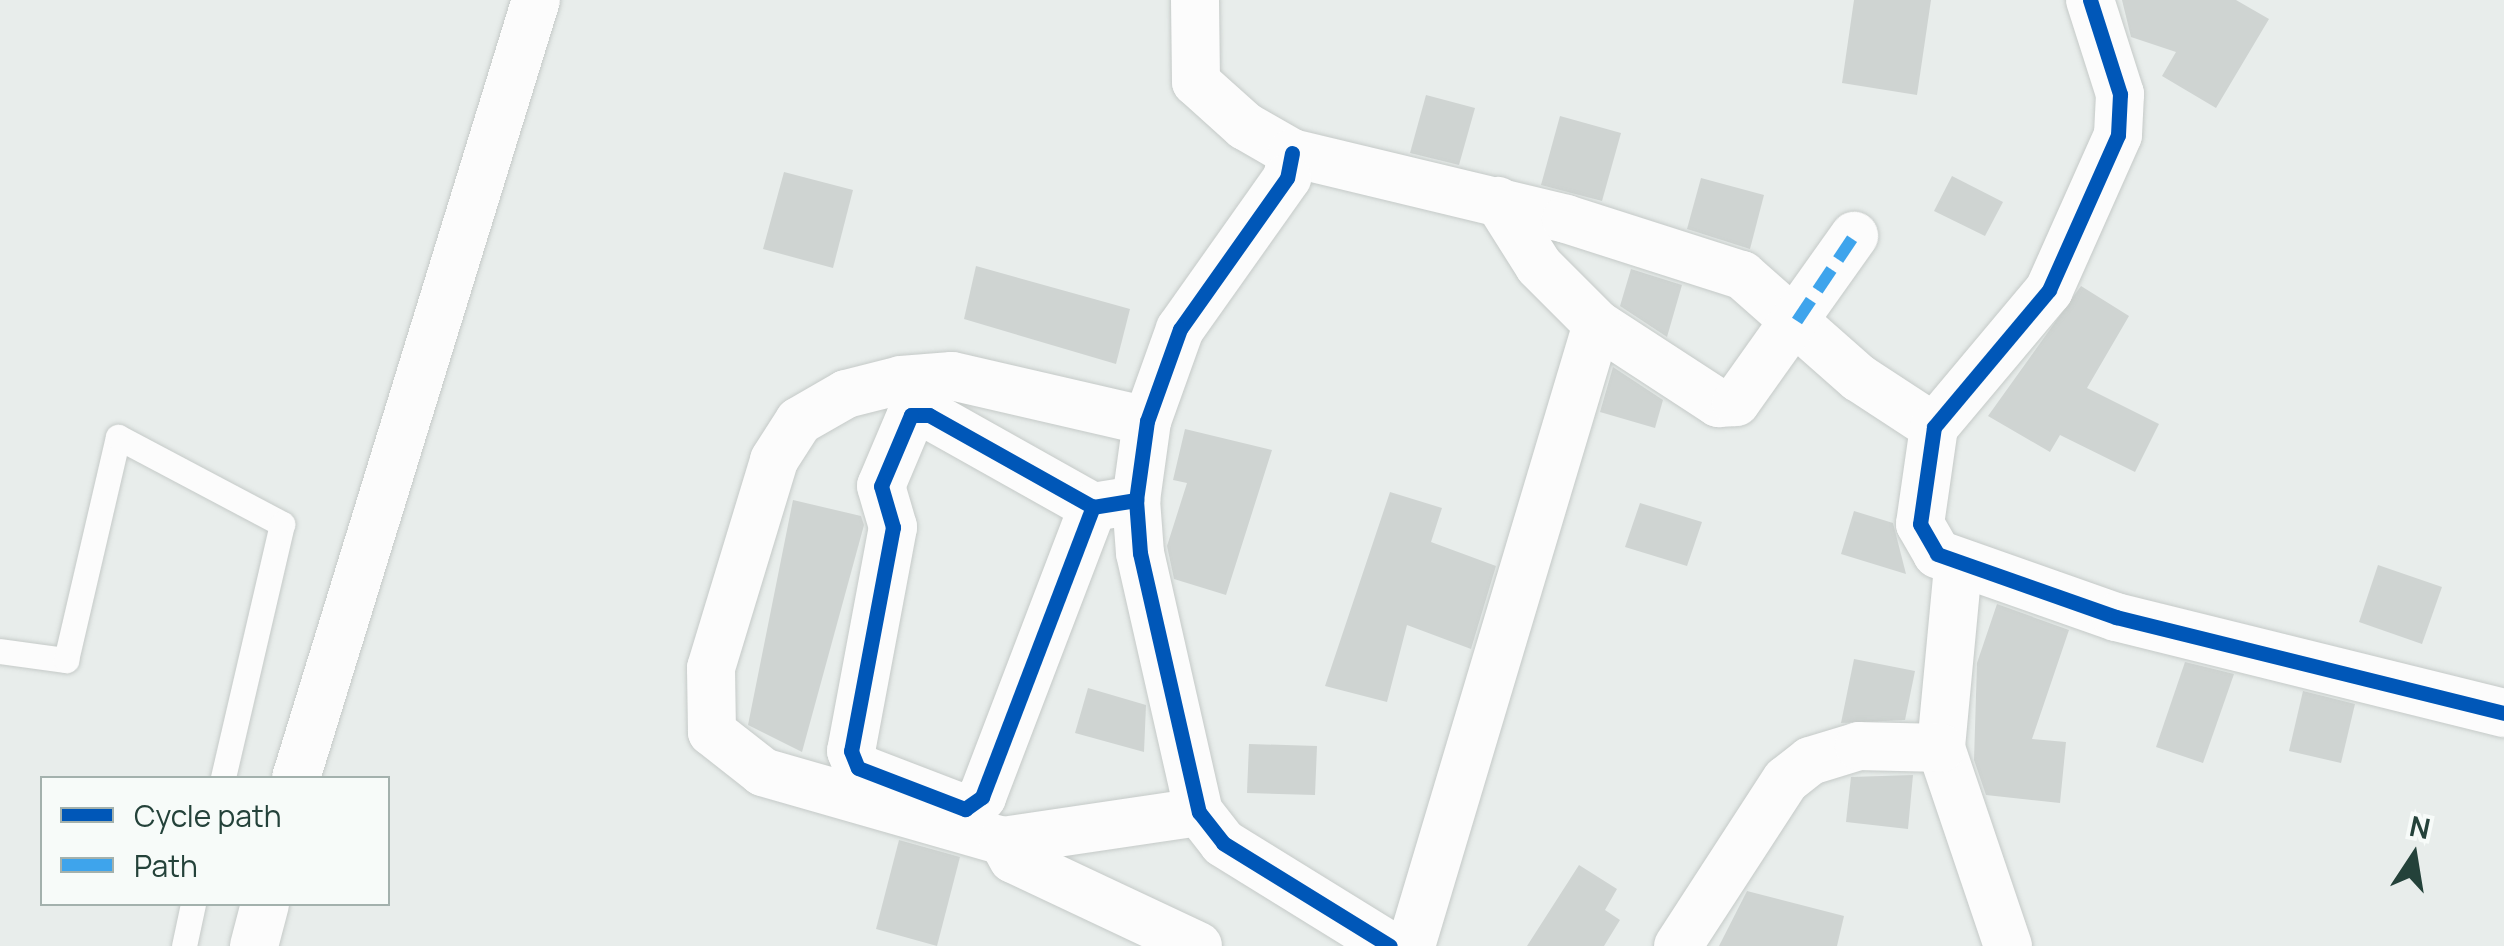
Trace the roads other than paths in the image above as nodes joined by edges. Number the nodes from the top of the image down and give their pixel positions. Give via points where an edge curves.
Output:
1 (536, 0) edge
2 (1195, 0) edge
3 (2090, 0) edge
4 (1292, 153) junction
5 (1498, 201) junction
6 (1854, 236) dead end
7 (1797, 321) junction
8 (1597, 324) junction
9 (1148, 421) junction
10 (1934, 426) junction
11 (1114, 503) junction
12 (1958, 567) junction
13 (0, 651) edge
14 (2504, 714) edge
15 (1941, 748) junction
16 (223, 776) edge
17 (297, 776) edge
18 (1199, 812) junction
19 (1003, 841) junction
20 (194, 906) edge
21 (264, 906) edge
22 (184, 946) edge
23 (254, 946) edge
24 (1198, 946) edge
25 (1390, 946) edge
26 (1412, 946) edge
27 (1678, 946) edge
28 (2008, 946) edge

1 - 17 street
2 - 4 street via 1196,82 1213,106
3 - 10 street via 2120,94 2118,135 2050,290
4 - 5 street
4 - 9 street via 1287,178 1180,330
5 - 7 street via 1742,275
5 - 8 street via 1540,266
6 - 7 street
7 - 8 street via 1736,402 1718,403
7 - 10 street via 1859,378
8 - 26 street
9 - 11 street
9 - 19 street via 952,376 901,380 846,394 799,421 774,460 711,668 712,732 763,772
10 - 12 street via 1920,524 1937,554
11 - 11 street via 982,797 964,809 858,768 851,751 893,527 880,486 911,415 929,416
11 - 18 street
12 - 14 street via 2116,617
12 - 15 street
13 - 16 lane via 66,660 118,437 282,524
15 - 27 street via 1859,746 1810,761 1786,780
15 - 28 street
18 - 19 street
18 - 25 street via 1223,842
19 - 24 street via 1013,859
20 - 22 lane
21 - 23 street

